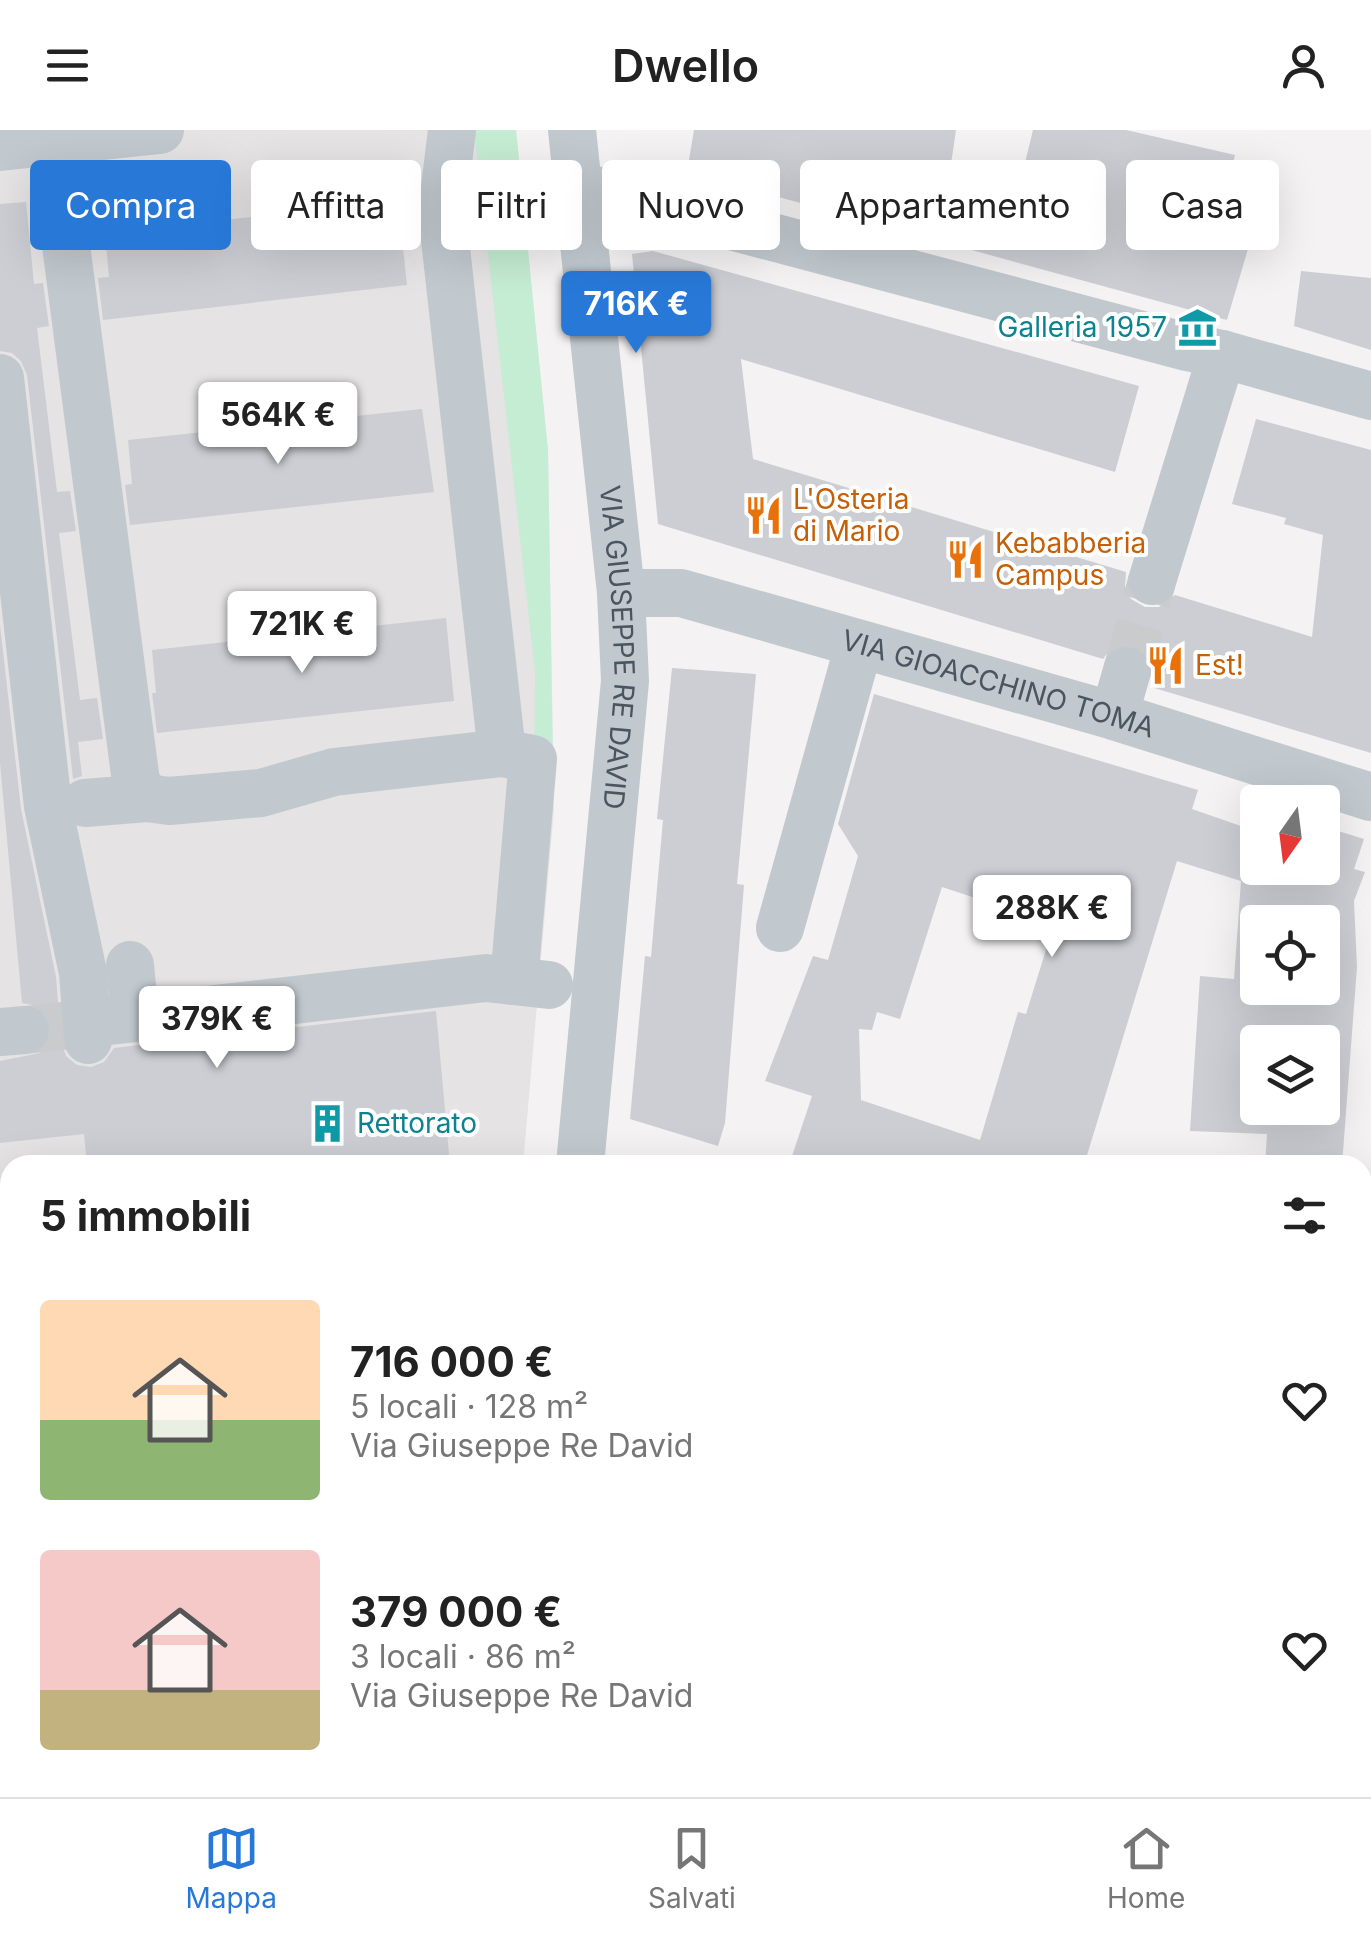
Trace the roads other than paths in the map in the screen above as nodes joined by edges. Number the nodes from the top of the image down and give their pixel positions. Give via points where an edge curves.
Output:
1 (160, 130) edge
2 (452, 130) edge
3 (572, 130) edge
4 (0, 147) edge
5 (576, 160) edge
6 (582, 187) edge
7 (582, 206) edge
8 (67, 250) edge
9 (1222, 354) junction
10 (0, 378) edge
11 (1371, 396) edge
12 (1152, 581) tunnel mouth
13 (620, 593) junction
14 (859, 645) junction
15 (1127, 671) tunnel mouth
16 (1114, 716) junction
17 (502, 753) junction
18 (147, 798) junction
19 (1371, 798) edge
20 (86, 803) dead end
21 (780, 928) dead end
22 (141, 964) dead end
23 (123, 1024) junction
24 (581, 1155) edge

1 - 4 street
2 - 17 street via 442,212
3 - 5 street, VIA GIUSEPPE RE DAVID
6 - 9 street
7 - 13 street, VIA GIUSEPPE RE DAVID
8 - 18 street via 136,782
9 - 11 street
9 - 12 street
10 - 23 street via 48,806 83,974
13 - 14 street, VIA GIOACCHINO TOMA via 680,593
13 - 24 street, VIA GIUSEPPE RE DAVID via 625,681
14 - 16 street, VIA GIOACCHINO TOMA
14 - 21 street
15 - 16 street
16 - 19 street, VIA GIOACCHINO TOMA
17 - 18 street via 334,772 261,793
17 - 23 street via 533,758 531,982 486,978
18 - 20 street
22 - 23 street

